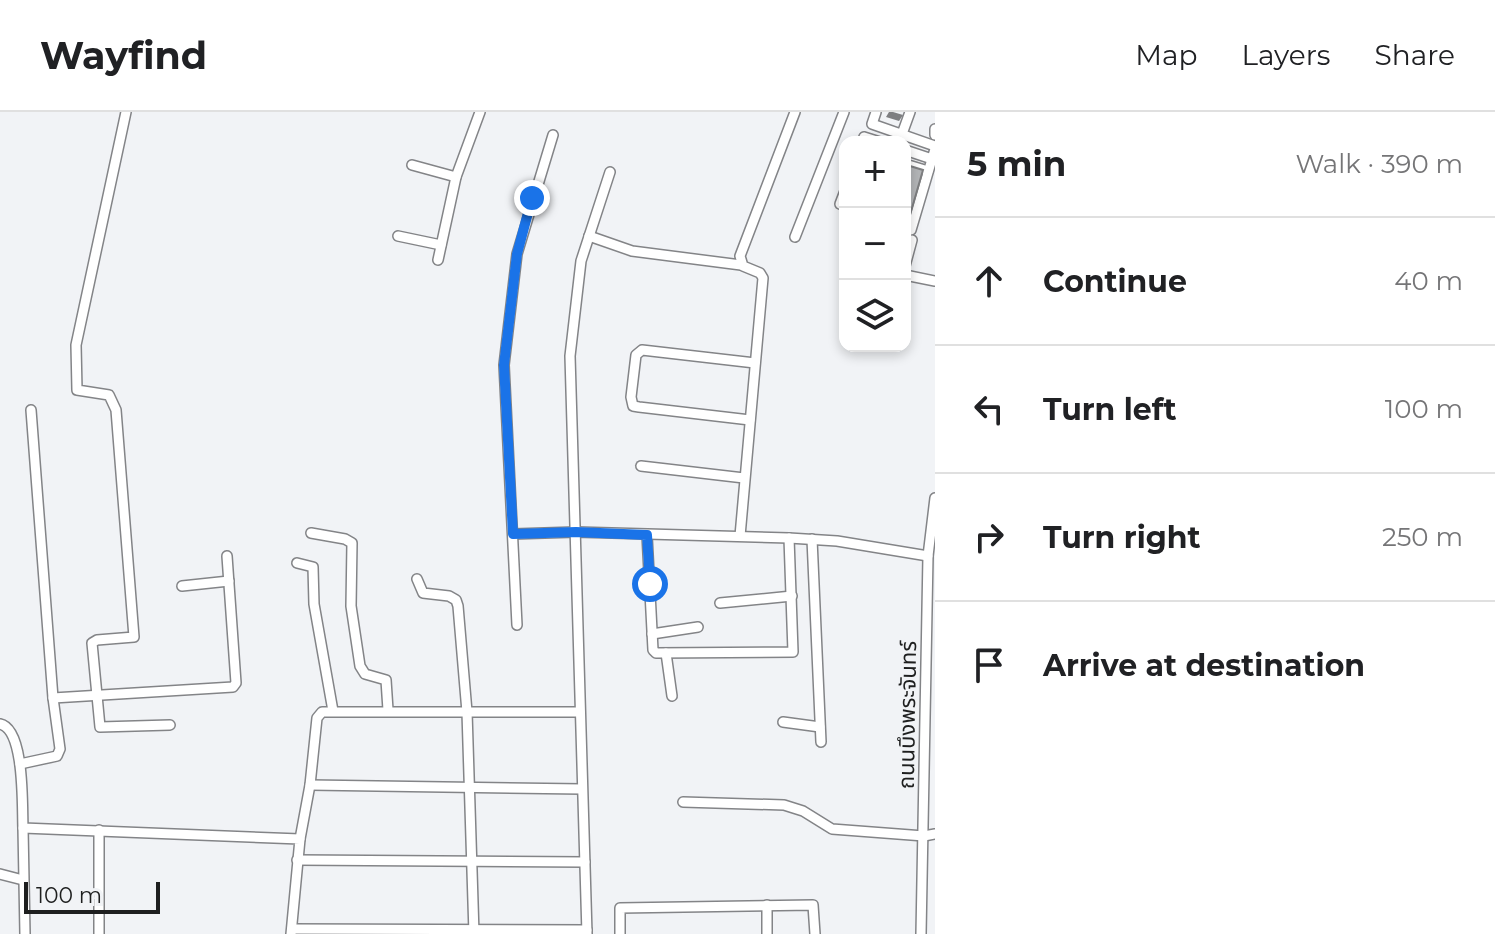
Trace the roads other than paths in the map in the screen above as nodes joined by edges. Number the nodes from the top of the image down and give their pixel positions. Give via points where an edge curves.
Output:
1 (126, 112) edge
2 (479, 112) edge
3 (795, 112) edge
4 (844, 112) edge
5 (876, 112) edge
6 (910, 112) edge
7 (935, 129) edge
8 (902, 134) junction
9 (553, 135) dead end
10 (935, 135) edge
11 (916, 139) junction
12 (911, 146) edge
13 (911, 151) edge
14 (934, 151) edge
15 (412, 165) dead end
16 (911, 166) edge
17 (928, 171) junction
18 (610, 172) dead end
19 (456, 177) junction
20 (911, 230) edge
21 (398, 236) dead end
22 (589, 236) junction
23 (795, 237) dead end
24 (912, 240) dead end
25 (911, 244) edge
26 (441, 245) junction
27 (438, 260) dead end
28 (741, 265) junction
29 (911, 276) edge
30 (935, 281) edge
31 (755, 363) junction
32 (31, 410) dead end
33 (750, 420) junction
34 (641, 466) dead end
35 (744, 478) junction
36 (935, 498) edge
37 (576, 532) junction
38 (311, 533) dead end
39 (513, 534) junction
40 (647, 535) junction
41 (740, 536) junction
42 (789, 538) junction
43 (812, 539) junction
44 (227, 556) dead end
45 (928, 556) junction
46 (297, 563) dead end
47 (417, 579) dead end
48 (229, 581) junction
49 (182, 586) dead end
50 (792, 596) junction
51 (720, 603) dead end
52 (517, 625) dead end
53 (698, 627) dead end
54 (652, 634) junction
55 (666, 653) junction
56 (95, 694) junction
57 (672, 696) dead end
58 (53, 698) junction
59 (388, 710) junction
60 (333, 711) junction
61 (467, 712) junction
62 (580, 712) junction
63 (783, 722) dead end
64 (0, 724) edge
65 (170, 725) dead end
66 (820, 727) junction
67 (821, 742) dead end
68 (20, 764) junction
69 (310, 785) junction
70 (470, 788) junction
71 (582, 789) junction
72 (683, 802) dead end
73 (23, 828) junction
74 (99, 830) junction
75 (935, 834) edge
76 (924, 836) junction
77 (300, 839) junction
78 (297, 860) junction
79 (473, 862) junction
80 (585, 862) junction
81 (0, 874) edge
82 (23, 880) junction
83 (767, 905) junction
84 (935, 924) edge
85 (291, 931) edge
86 (921, 931) edge
87 (474, 932) edge
88 (587, 932) edge
89 (25, 934) edge
90 (99, 934) edge
91 (620, 934) edge
92 (767, 934) edge
93 (815, 934) edge

1 - 56 street via 76,345 77,390 109,395 116,410 134,637 92,643
2 - 19 street
3 - 28 street
4 - 23 street
5 - 8 street via 872,124
6 - 8 street
7 - 10 street
8 - 11 street
9 - 39 street via 517,254 504,365
11 - 12 street
11 - 14 street
13 - 14 street
14 - 17 street
15 - 19 street
16 - 17 street
17 - 20 street
18 - 22 street
19 - 26 street
21 - 26 street
22 - 28 street via 632,251
22 - 37 street via 570,356
24 - 25 street
26 - 27 street
28 - 31 street via 763,278
29 - 30 street
31 - 33 street
31 - 33 street via 644,349 636,355 631,397 633,406
32 - 58 street
33 - 35 street
34 - 35 street
35 - 41 street
36 - 45 street, ถนนบึงพระจันทร์
37 - 39 street
37 - 40 street
37 - 62 street
38 - 59 street via 352,543 351,606 360,666 365,674 386,680
39 - 52 street
40 - 41 street
40 - 54 street
41 - 42 street
42 - 43 street
42 - 50 street
43 - 45 street
43 - 66 street
44 - 48 street
45 - 76 street, ถนนบึงพระจันทร์
46 - 60 street via 313,567 314,604
47 - 61 street via 423,593 456,600
48 - 49 street
48 - 56 street via 233,687
50 - 51 street
50 - 55 street via 790,654
53 - 54 street
54 - 55 street via 653,652
55 - 57 street
56 - 58 street
56 - 65 street via 100,727
58 - 68 street via 59,753
59 - 60 street
59 - 61 street
60 - 69 street via 317,718
61 - 62 street
61 - 70 street
62 - 71 street
63 - 66 street
64 - 68 street via 11,730
66 - 67 street
68 - 73 street
69 - 70 street
69 - 77 street
70 - 71 street
70 - 79 street
71 - 80 street
72 - 76 street via 784,805 832,829
73 - 74 street
73 - 82 street
74 - 77 street
74 - 90 street
75 - 76 street
76 - 86 street, ถนนบึงพระจันทร์
77 - 78 street
78 - 79 street
78 - 85 street
79 - 80 street
79 - 87 street
80 - 88 street
81 - 82 street
82 - 89 street
83 - 91 street via 620,908
83 - 92 street
83 - 93 street via 813,905
84 - 86 street
85 - 87 street
87 - 88 street

